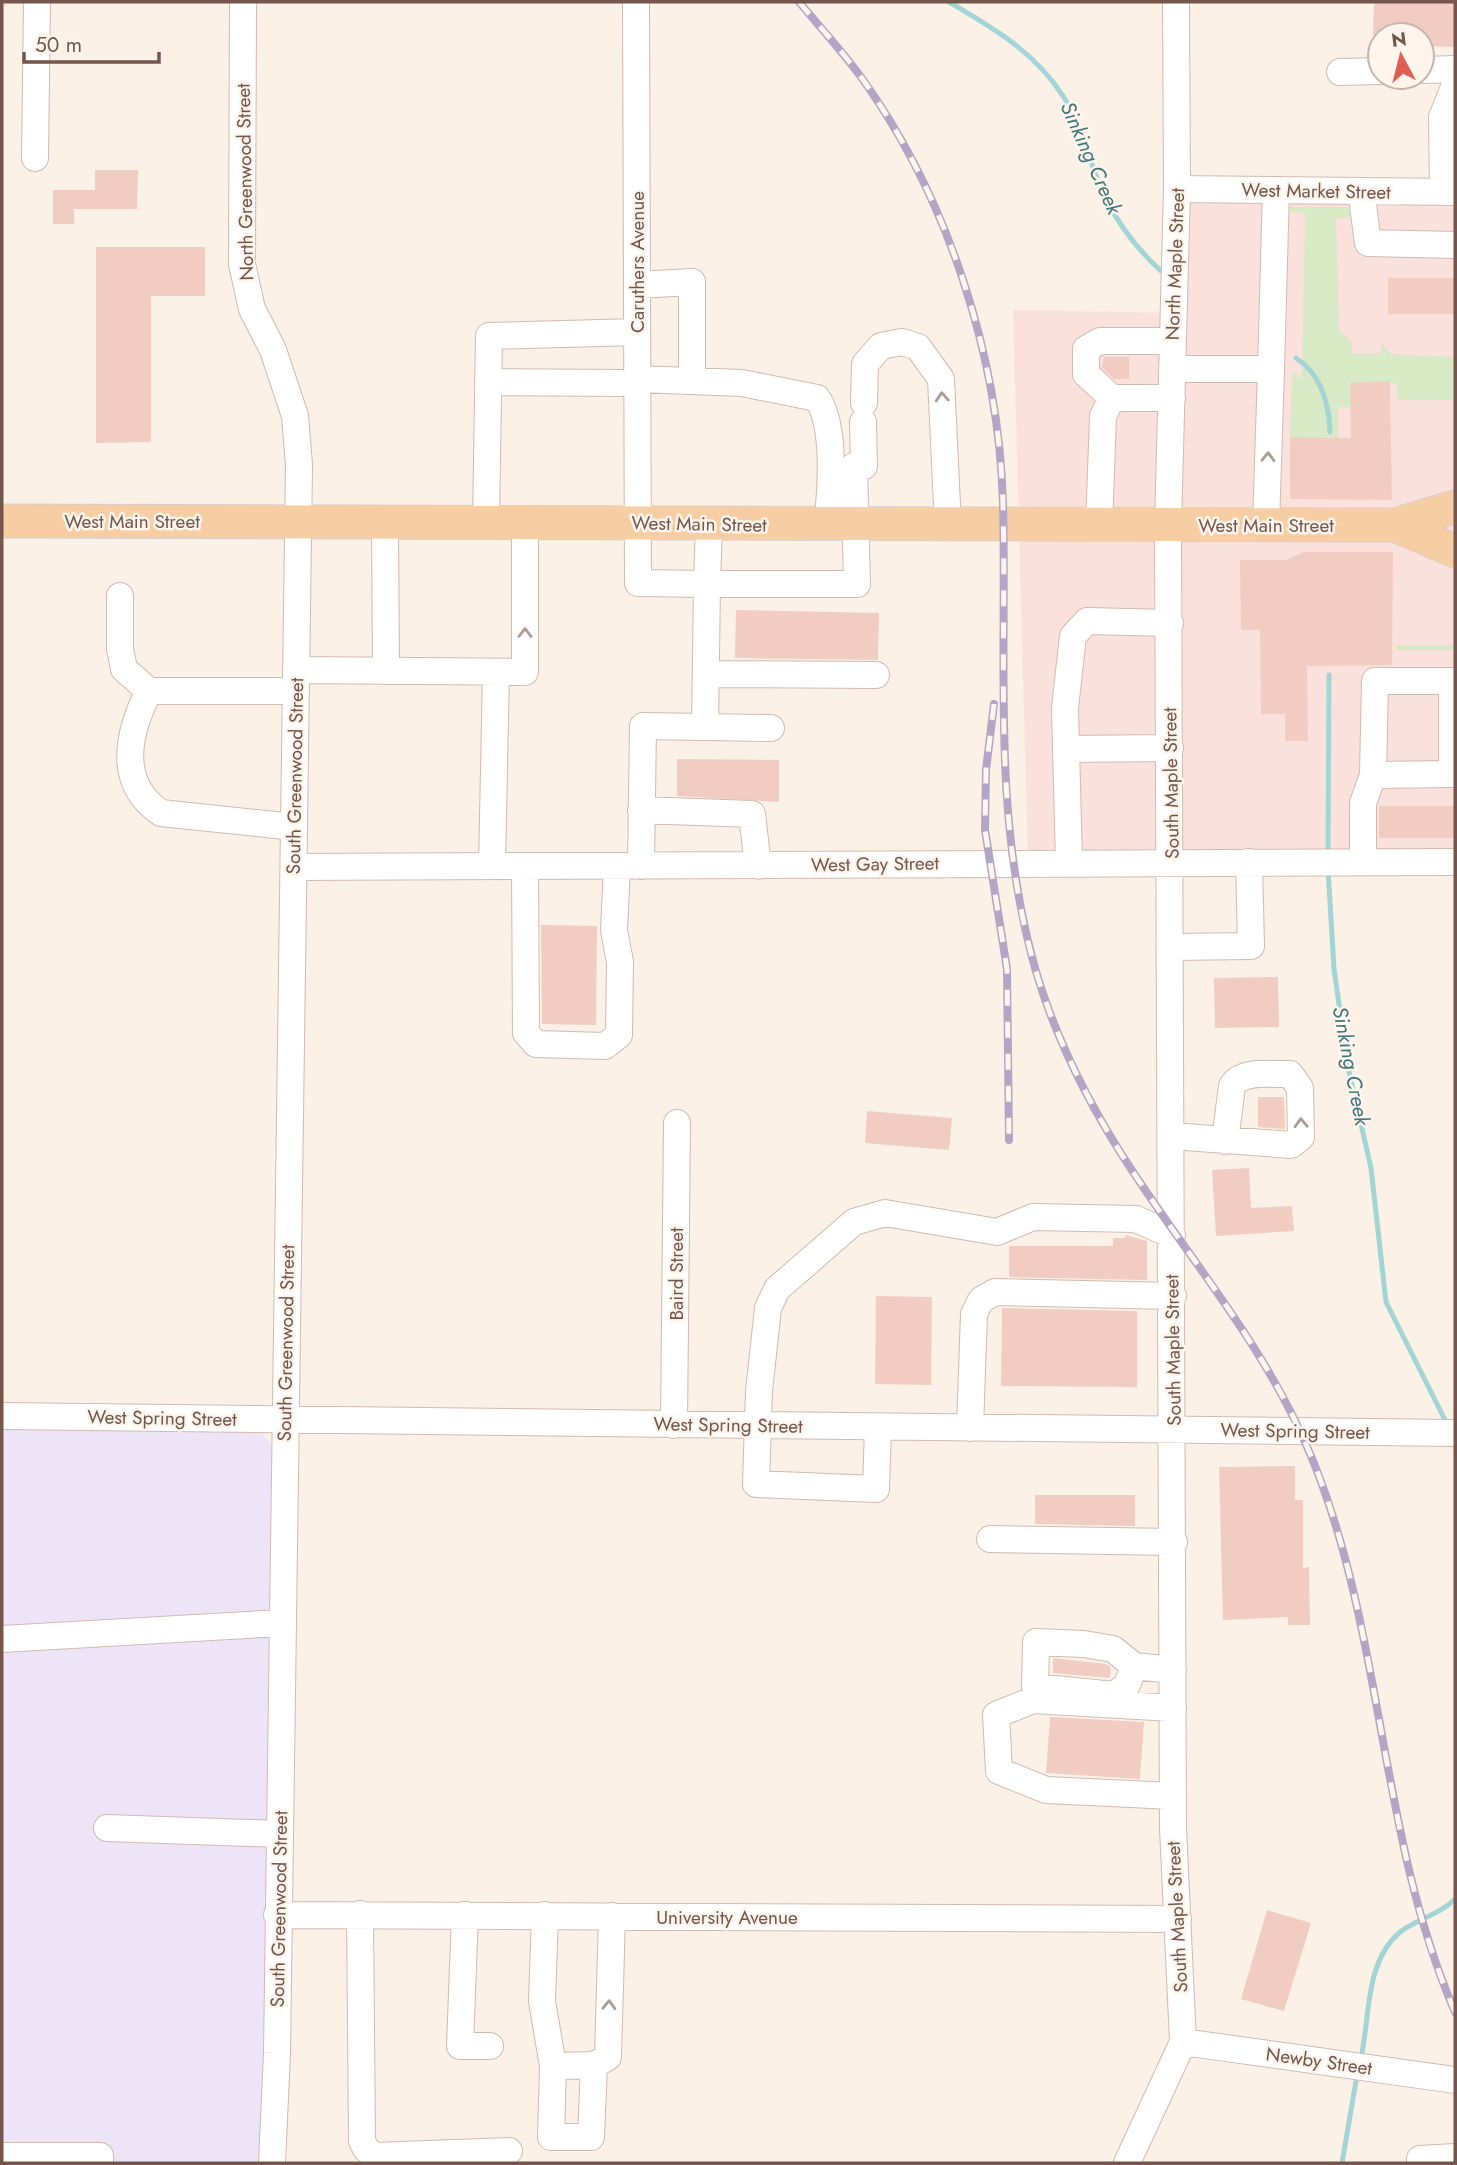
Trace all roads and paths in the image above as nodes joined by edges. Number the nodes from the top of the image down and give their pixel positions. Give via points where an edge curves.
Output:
1 (37, 2) edge
2 (243, 2) edge
3 (636, 2) edge
4 (1177, 2) edge
5 (1455, 69) edge
6 (1436, 70) edge
7 (1366, 71) edge
8 (1340, 72) dead end
9 (1455, 85) edge
10 (35, 158) dead end
11 (1177, 190) junction
12 (1276, 190) junction
13 (1364, 191) junction
14 (1449, 192) edge
15 (1455, 245) edge
16 (637, 285) junction
17 (637, 332) junction
18 (1173, 341) junction
19 (1172, 369) junction
20 (1271, 369) junction
21 (638, 379) junction
22 (692, 381) junction
23 (488, 382) junction
24 (1112, 398) junction
25 (1172, 398) junction
26 (1455, 506) edge
27 (2, 521) edge
28 (297, 522) junction
29 (385, 522) junction
30 (486, 522) junction
31 (525, 522) junction
32 (638, 523) junction
33 (709, 524) junction
34 (842, 525) junction
35 (1168, 525) junction
36 (1266, 525) junction
37 (1395, 525) junction
38 (948, 526) junction
39 (1099, 526) junction
40 (1455, 549) edge
41 (707, 584) junction
42 (120, 596) dead end
43 (1170, 623) junction
44 (386, 671) junction
45 (496, 672) junction
46 (707, 674) junction
47 (876, 676) dead end
48 (296, 680) junction
49 (149, 691) junction
50 (705, 727) junction
51 (771, 728) dead end
52 (1170, 748) junction
53 (1066, 749) junction
54 (1454, 774) edge
55 (1373, 775) junction
56 (641, 810) junction
57 (294, 827) junction
58 (1172, 861) junction
59 (1069, 862) junction
60 (1249, 862) junction
61 (1352, 862) junction
62 (1455, 862) edge
63 (492, 866) junction
64 (525, 866) junction
65 (629, 866) junction
66 (758, 866) junction
67 (294, 867) junction
68 (1172, 947) junction
69 (677, 1123) dead end
70 (1172, 1136) junction
71 (1225, 1142) dead end
72 (1172, 1235) junction
73 (1172, 1296) junction
74 (2, 1416) edge
75 (285, 1419) junction
76 (674, 1425) junction
77 (757, 1426) junction
78 (878, 1427) junction
79 (970, 1428) junction
80 (1174, 1429) junction
81 (1455, 1433) edge
82 (989, 1539) dead end
83 (1174, 1542) junction
84 (282, 1623) junction
85 (2, 1639) edge
86 (1134, 1666) dead end
87 (1173, 1671) junction
88 (1173, 1708) junction
89 (1173, 1796) junction
90 (107, 1828) dead end
91 (280, 1834) junction
92 (360, 1914) junction
93 (277, 1915) junction
94 (465, 1915) junction
95 (545, 1915) junction
96 (612, 1916) junction
97 (1178, 1919) junction
98 (1183, 2042) junction
99 (490, 2046) dead end
100 (594, 2065) junction
101 (553, 2066) junction
102 (1455, 2080) edge
103 (509, 2151) dead end
104 (2, 2156) edge
105 (1455, 2157) edge
106 (374, 2160) edge
107 (100, 2163) edge
108 (272, 2163) edge
109 (1127, 2163) edge
110 (1420, 2163) edge

1 - 10 street
2 - 28 street, North Greenwood Street via 242,264 252,309 295,416
3 - 16 street, Caruthers Avenue
4 - 11 street, North Maple Street
5 - 6 street
7 - 8 street
9 - 14 street via 1442,117
11 - 12 street, West Market Street
11 - 18 street, North Maple Street
12 - 13 street, West Market Street
12 - 20 street
13 - 14 street, West Market Street
13 - 15 street via 1368,243
16 - 17 street, Caruthers Avenue
16 - 22 street via 692,282
17 - 21 street, Caruthers Avenue
17 - 23 street via 489,336
18 - 19 street, North Maple Street
18 - 24 street via 1100,341 1086,349 1086,374
19 - 20 street
19 - 25 street, North Maple Street
36 -> 20 street
21 - 22 street
21 - 23 street via 626,383
21 - 32 street, Caruthers Avenue
22 - 34 street via 743,383 817,398 826,411 830,481
23 - 30 street
24 - 25 street
24 - 39 street via 1102,416
25 - 35 street, North Maple Street
26 - 37 main road, West Main Street
26 - 40 main road via 1450,530
27 - 28 main road, West Main Street
28 - 29 main road, West Main Street
28 - 48 street, South Greenwood Street
29 - 30 main road, West Main Street
29 - 44 street
30 - 31 main road, West Main Street
31 - 32 main road, West Main Street
45 -> 31 street via 524,672
32 - 33 main road, West Main Street
32 - 41 street, Caruthers Avenue via 638,583
33 - 34 main road, West Main Street
33 - 41 street
34 - 38 main road, West Main Street
38 -> 34 street via 941,379 918,347 902,342 881,346 865,364 859,466
34 - 41 street via 857,584
35 - 36 main road, West Main Street
35 - 39 main road, West Main Street
35 - 43 street, South Maple Street
36 - 37 main road, West Main Street
37 - 40 main road, West Main Street
38 - 39 main road, West Main Street
41 - 46 street
42 - 49 street via 124,669
43 - 52 street, South Maple Street
43 - 53 street via 1087,621 1073,636 1065,708
44 - 45 street
44 - 48 street
45 - 63 street
46 - 47 street
46 - 50 street
48 - 49 street
48 - 57 street, South Greenwood Street
49 - 57 street via 136,716 129,758 131,773 148,804 161,813
50 - 51 street
50 - 56 street via 643,726
52 - 53 street
52 - 58 street, South Maple Street
53 - 59 street
54 - 55 street
54 - 55 street via 1452,681 1375,681
55 - 61 street
56 - 65 street
56 - 66 street via 752,814
57 - 67 street, South Greenwood Street
58 - 59 street, West Gay Street
58 - 60 street, West Gay Street
58 - 68 street, South Maple Street
59 - 66 street, West Gay Street
60 - 61 street, West Gay Street
60 - 68 street via 1251,946
61 - 62 street, West Gay Street
63 - 64 street, West Gay Street
63 - 67 street, West Gay Street
64 - 65 street, West Gay Street
64 - 65 street via 526,1034 536,1044 605,1046 619,1035 620,962 614,930
65 - 66 street, West Gay Street
67 - 75 street, South Greenwood Street
68 - 70 street, South Maple Street
69 - 76 street, Baird Street
70 - 71 street
70 - 72 street, South Maple Street
72 - 73 street, South Maple Street
72 - 77 street via 1136,1219 1034,1217 986,1232 897,1214 867,1216 776,1289 768,1308
73 - 79 street via 995,1292 986,1296 974,1314
73 - 80 street, South Maple Street
74 - 75 street, West Spring Street
75 - 76 street, West Spring Street
75 - 84 street, South Greenwood Street
76 - 77 street, West Spring Street
77 - 78 street, West Spring Street
77 - 78 street via 757,1484 876,1489
78 - 79 street, West Spring Street
79 - 80 street, West Spring Street
80 - 81 street, West Spring Street
80 - 83 street, South Maple Street
82 - 83 street
83 - 87 street, South Maple Street
84 - 85 street
84 - 91 street, South Greenwood Street
86 - 87 street
87 - 88 street, South Maple Street
88 - 89 street, South Maple Street
88 - 89 street via 1033,1700 996,1715 999,1771 1046,1790
89 - 97 street, South Maple Street
90 - 91 street
91 - 93 street, South Greenwood Street
92 - 93 street, University Avenue
92 - 94 street, University Avenue
92 - 106 street via 362,2141
93 - 108 street, South Greenwood Street
94 - 95 street, University Avenue
94 - 99 street via 460,2046
95 - 96 street, University Avenue
95 - 101 street via 542,2001
96 - 97 street, University Avenue
100 -> 96 street via 608,2057
97 - 98 street, South Maple Street
98 - 102 street, Newby Street
98 - 109 street, South Maple Street
100 - 101 street
100 - 101 street via 591,2137 551,2137
103 - 106 street
104 - 107 street via 100,2156
105 - 110 street via 1420,2159

